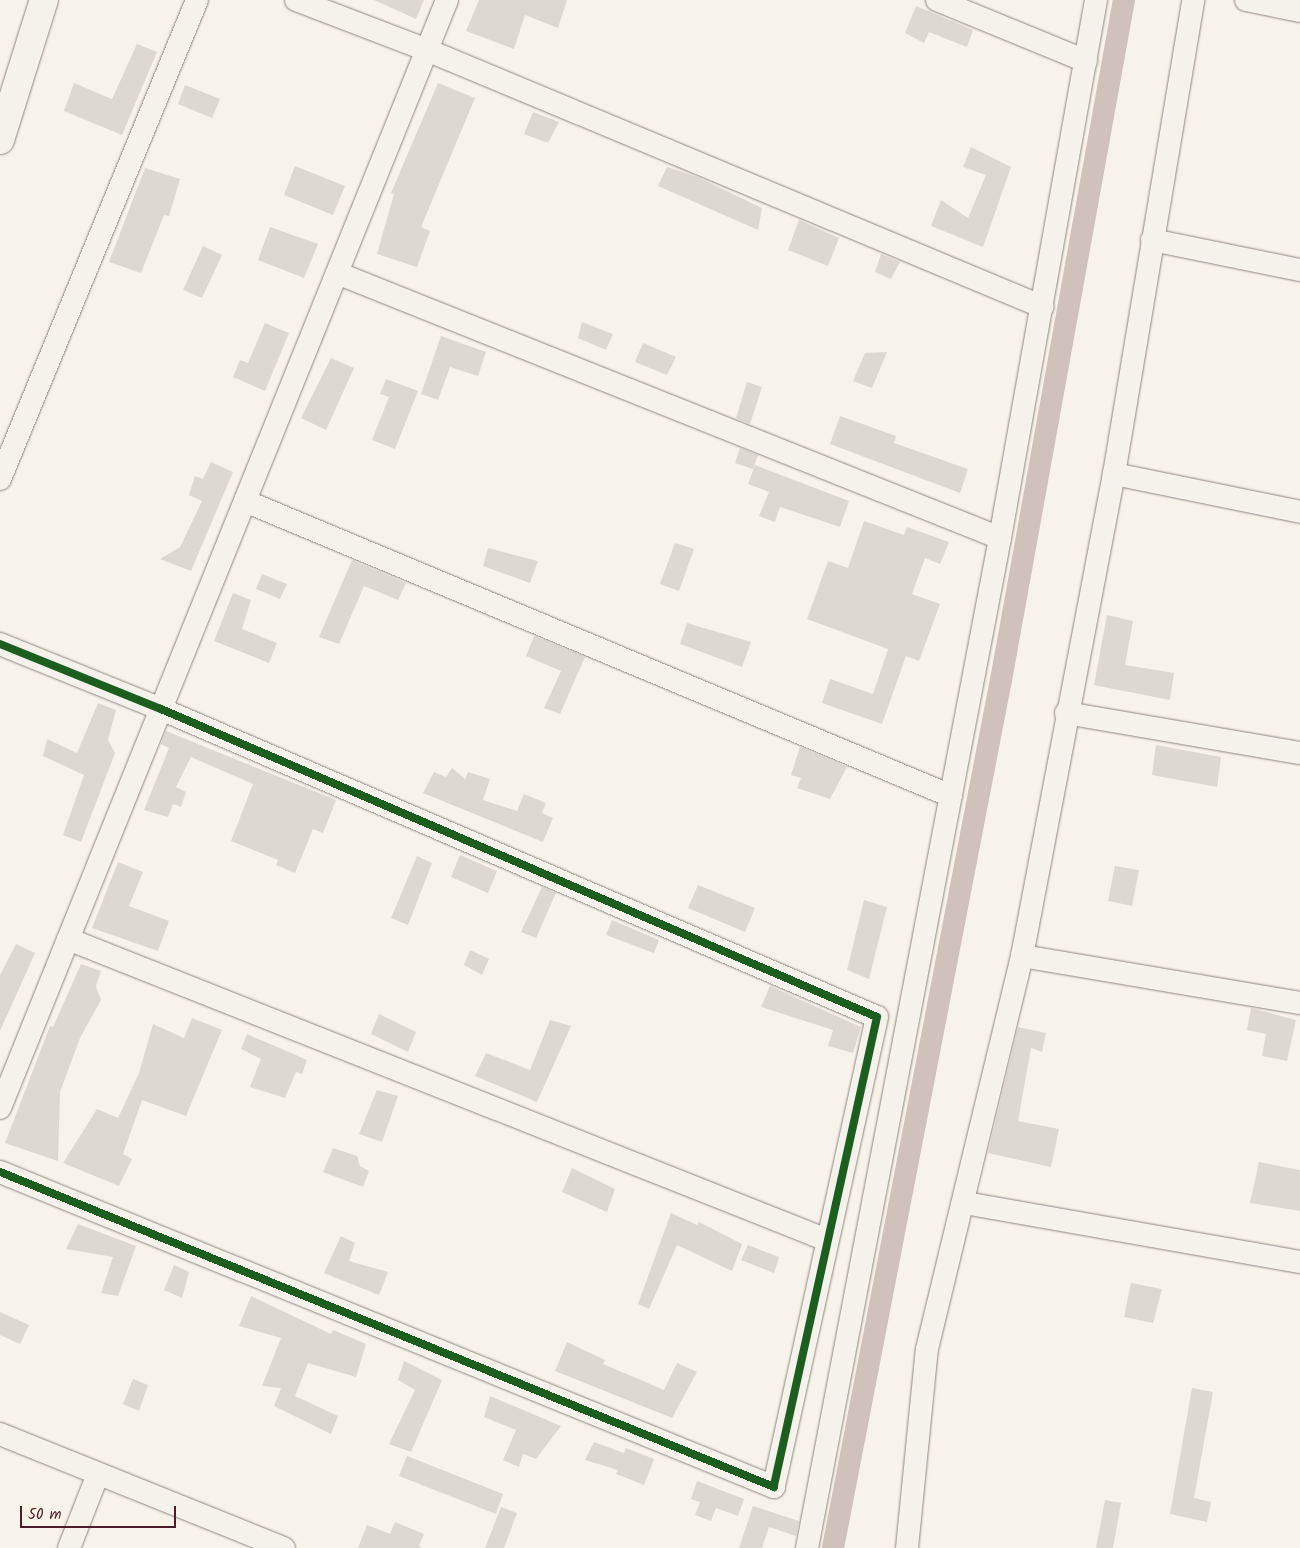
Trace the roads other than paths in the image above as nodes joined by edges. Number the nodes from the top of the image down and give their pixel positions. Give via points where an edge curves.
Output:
1 (44, 0) edge
2 (197, 0) edge
3 (296, 0) edge
4 (446, 0) edge
5 (937, 0) edge
6 (1096, 0) edge
7 (1193, 0) edge
8 (1246, 0) edge
9 (1300, 11) edge
10 (427, 50) junction
11 (1086, 61) junction
12 (0, 140) edge
13 (1152, 240) junction
14 (1300, 270) edge
15 (337, 273) junction
16 (1043, 307) junction
17 (1114, 474) junction
18 (0, 480) edge
19 (245, 501) junction
20 (1300, 512) edge
21 (1000, 538) junction
22 (0, 644) edge
23 (161, 709) junction
24 (1066, 713) junction
25 (1300, 753) edge
26 (951, 796) junction
27 (68, 939) junction
28 (1022, 956) junction
29 (1300, 1003) edge
30 (0, 1108) edge
31 (0, 1172) edge
32 (965, 1203) junction
33 (827, 1240) junction
34 (1300, 1262) edge
35 (0, 1434) edge
36 (98, 1474) junction
37 (69, 1548) edge
38 (284, 1548) edge
39 (807, 1548) edge
40 (907, 1548) edge

1 - 12 street
2 - 18 street
3 - 10 street
4 - 10 street
5 - 11 street
6 - 11 street
7 - 13 street
8 - 9 street
10 - 15 street
10 - 16 street
11 - 16 street
13 - 14 street
13 - 17 street
15 - 19 street
15 - 21 street
16 - 21 street
17 - 20 street
17 - 24 street
19 - 23 street
19 - 26 street
21 - 26 street
22 - 23 street
23 - 27 street
23 - 33 street via 877,1017
24 - 25 street
24 - 28 street
26 - 39 street
27 - 30 street
27 - 33 street
28 - 29 street
28 - 32 street
31 - 33 street via 774,1487
32 - 34 street
32 - 40 street via 926,1349
35 - 36 street
36 - 37 street
36 - 38 street

